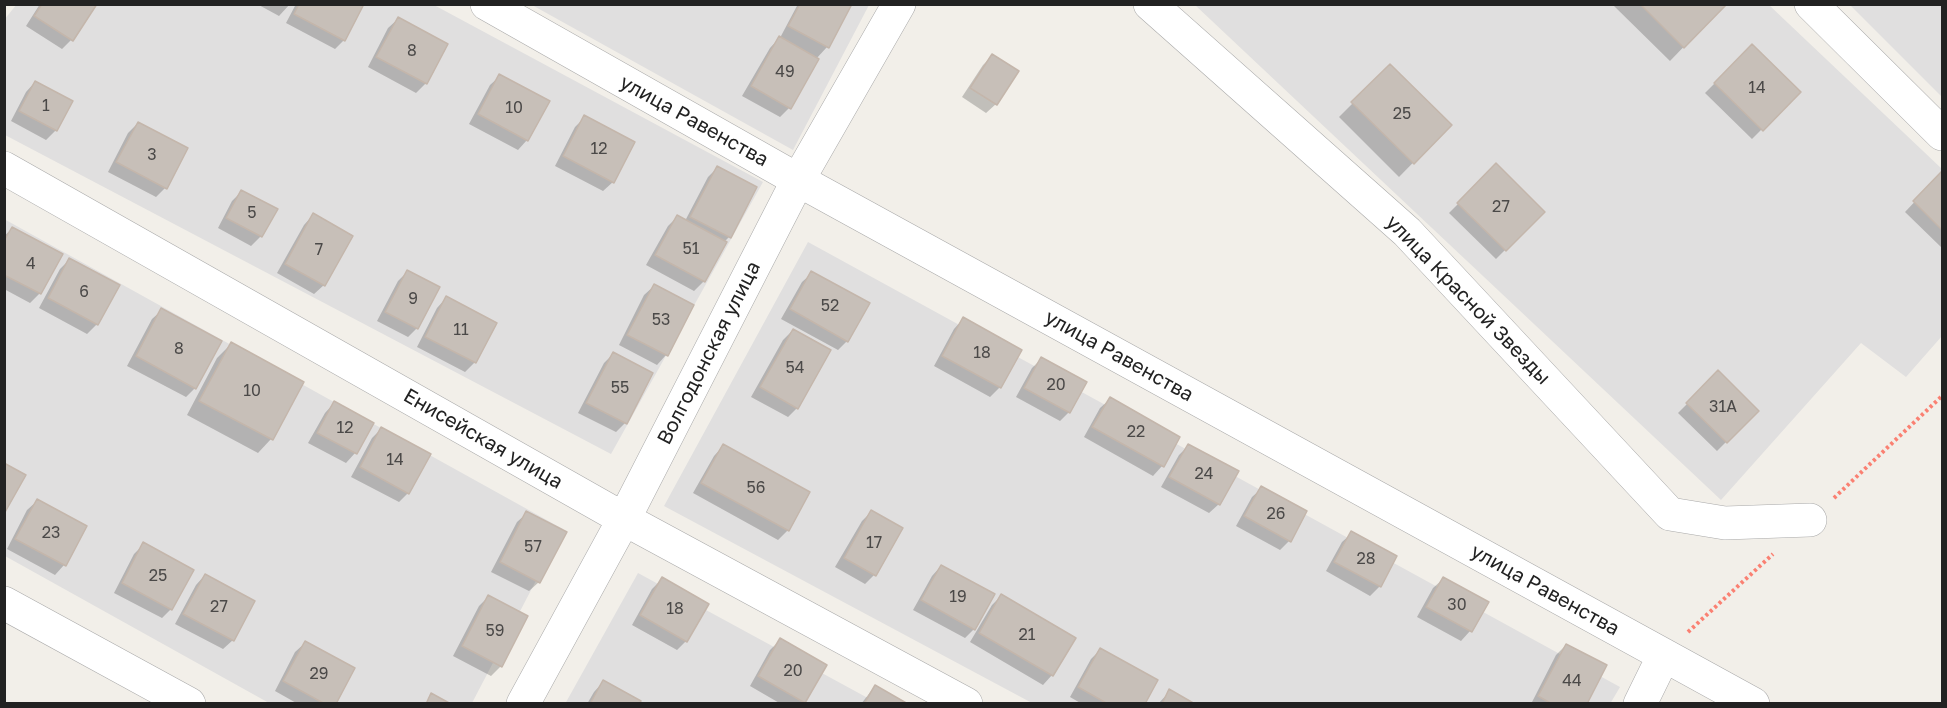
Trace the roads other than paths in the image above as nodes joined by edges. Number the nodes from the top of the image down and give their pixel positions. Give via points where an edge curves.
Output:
1 (488, 4) edge
2 (899, 4) edge
3 (1150, 4) edge
4 (1811, 4) edge
5 (1942, 134) edge
6 (4, 168) edge
7 (798, 180) junction
8 (624, 519) junction
9 (1810, 520) dead end
10 (4, 603) edge
11 (1664, 655) junction
12 (180, 701) edge
13 (523, 704) edge
14 (966, 704) edge
15 (1640, 704) edge
16 (1753, 704) edge

1 - 7 street, улица Равенства
2 - 7 street, Волгодонская улица
3 - 9 street, улица Красной Звезды via 1407,232 1670,513 1725,523
4 - 5 street
6 - 8 street, Енисейская улица
7 - 8 street, Волгодонская улица
7 - 11 street, улица Равенства
8 - 13 street, Волгодонская улица
8 - 14 street, Енисейская улица
10 - 12 street
11 - 15 street
11 - 16 street, улица Равенства

